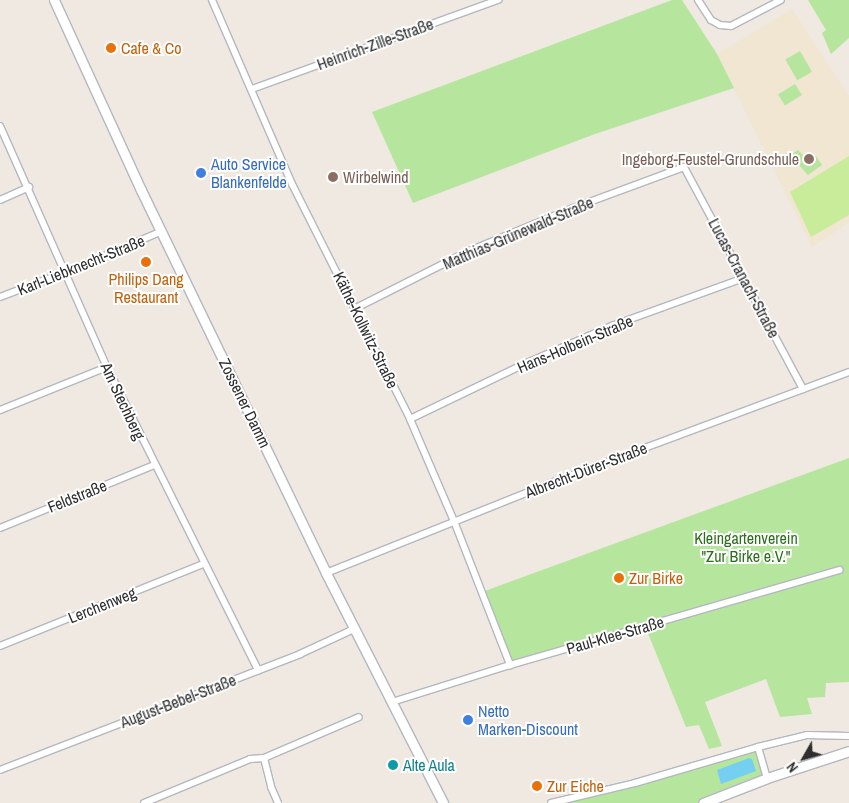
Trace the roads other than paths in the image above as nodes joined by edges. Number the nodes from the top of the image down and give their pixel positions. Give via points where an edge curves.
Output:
1 (54, 0) edge
2 (212, 0) edge
3 (498, 0) edge
4 (698, 0) edge
5 (781, 0) edge
6 (252, 89) junction
7 (0, 126) edge
8 (684, 168) joint
9 (29, 187) junction
10 (0, 200) edge
11 (162, 231) junction
12 (66, 272) junction
13 (744, 278) junction
14 (0, 298) edge
15 (356, 308) junction
16 (107, 366) junction
17 (849, 372) edge
18 (803, 389) junction
19 (0, 410) edge
20 (410, 419) junction
21 (154, 465) junction
22 (454, 521) junction
23 (0, 528) edge
24 (203, 564) junction
25 (840, 570) dead end
26 (326, 573) junction
27 (354, 629) junction
28 (0, 646) edge
29 (510, 666) junction
30 (258, 670) junction
31 (392, 702) junction
32 (359, 716) dead end
33 (849, 736) edge
34 (758, 747) junction
35 (849, 751) edge
36 (264, 758) junction
37 (0, 770) edge
38 (767, 778) junction
39 (144, 803) edge
40 (278, 803) edge
41 (443, 803) edge
42 (551, 803) edge
43 (704, 803) edge

1 - 11 main road, Zossener Damm
2 - 6 street, Käthe-Kollwitz-Straße
3 - 6 street, Heinrich-Zille-Straße
4 - 5 street via 711,20 731,26
6 - 15 street, Käthe-Kollwitz-Straße via 292,184
7 - 9 street, Am Stechberg
8 - 13 street, Lucas-Cranach-Straße
8 - 15 street, Matthias-Grünewald-Straße via 572,208 469,251
9 - 10 street
9 - 12 street, Am Stechberg
11 - 12 street, Karl-Liebknecht-Straße
11 - 26 main road, Zossener Damm
12 - 14 street, Karl-Liebknecht-Straße
12 - 16 street, Am Stechberg
13 - 18 street, Lucas-Cranach-Straße
13 - 20 street, Hans-Holbein-Straße via 614,325
15 - 20 street, Käthe-Kollwitz-Straße
16 - 19 street
16 - 21 street, Am Stechberg
17 - 18 street, Albrecht-Dürer-Straße
18 - 22 street, Albrecht-Dürer-Straße
20 - 22 street, Käthe-Kollwitz-Straße
21 - 23 street, Feldstraße
21 - 24 street, Am Stechberg
22 - 26 street, Albrecht-Dürer-Straße
22 - 29 street, Käthe-Kollwitz-Straße
24 - 28 street, Lerchenweg
24 - 30 street, Am Stechberg
25 - 29 street, Paul-Klee-Straße
26 - 27 main road, Zossener Damm
27 - 30 street, August-Bebel-Straße
27 - 31 main road, Zossener Damm
29 - 31 street, Paul-Klee-Straße
30 - 37 street, August-Bebel-Straße
31 - 41 main road, Zossener Damm
32 - 36 street
33 - 34 street via 806,735
34 - 38 street
34 - 42 street via 635,783
35 - 38 main road
36 - 39 street via 250,759
36 - 40 street
38 - 43 main road

